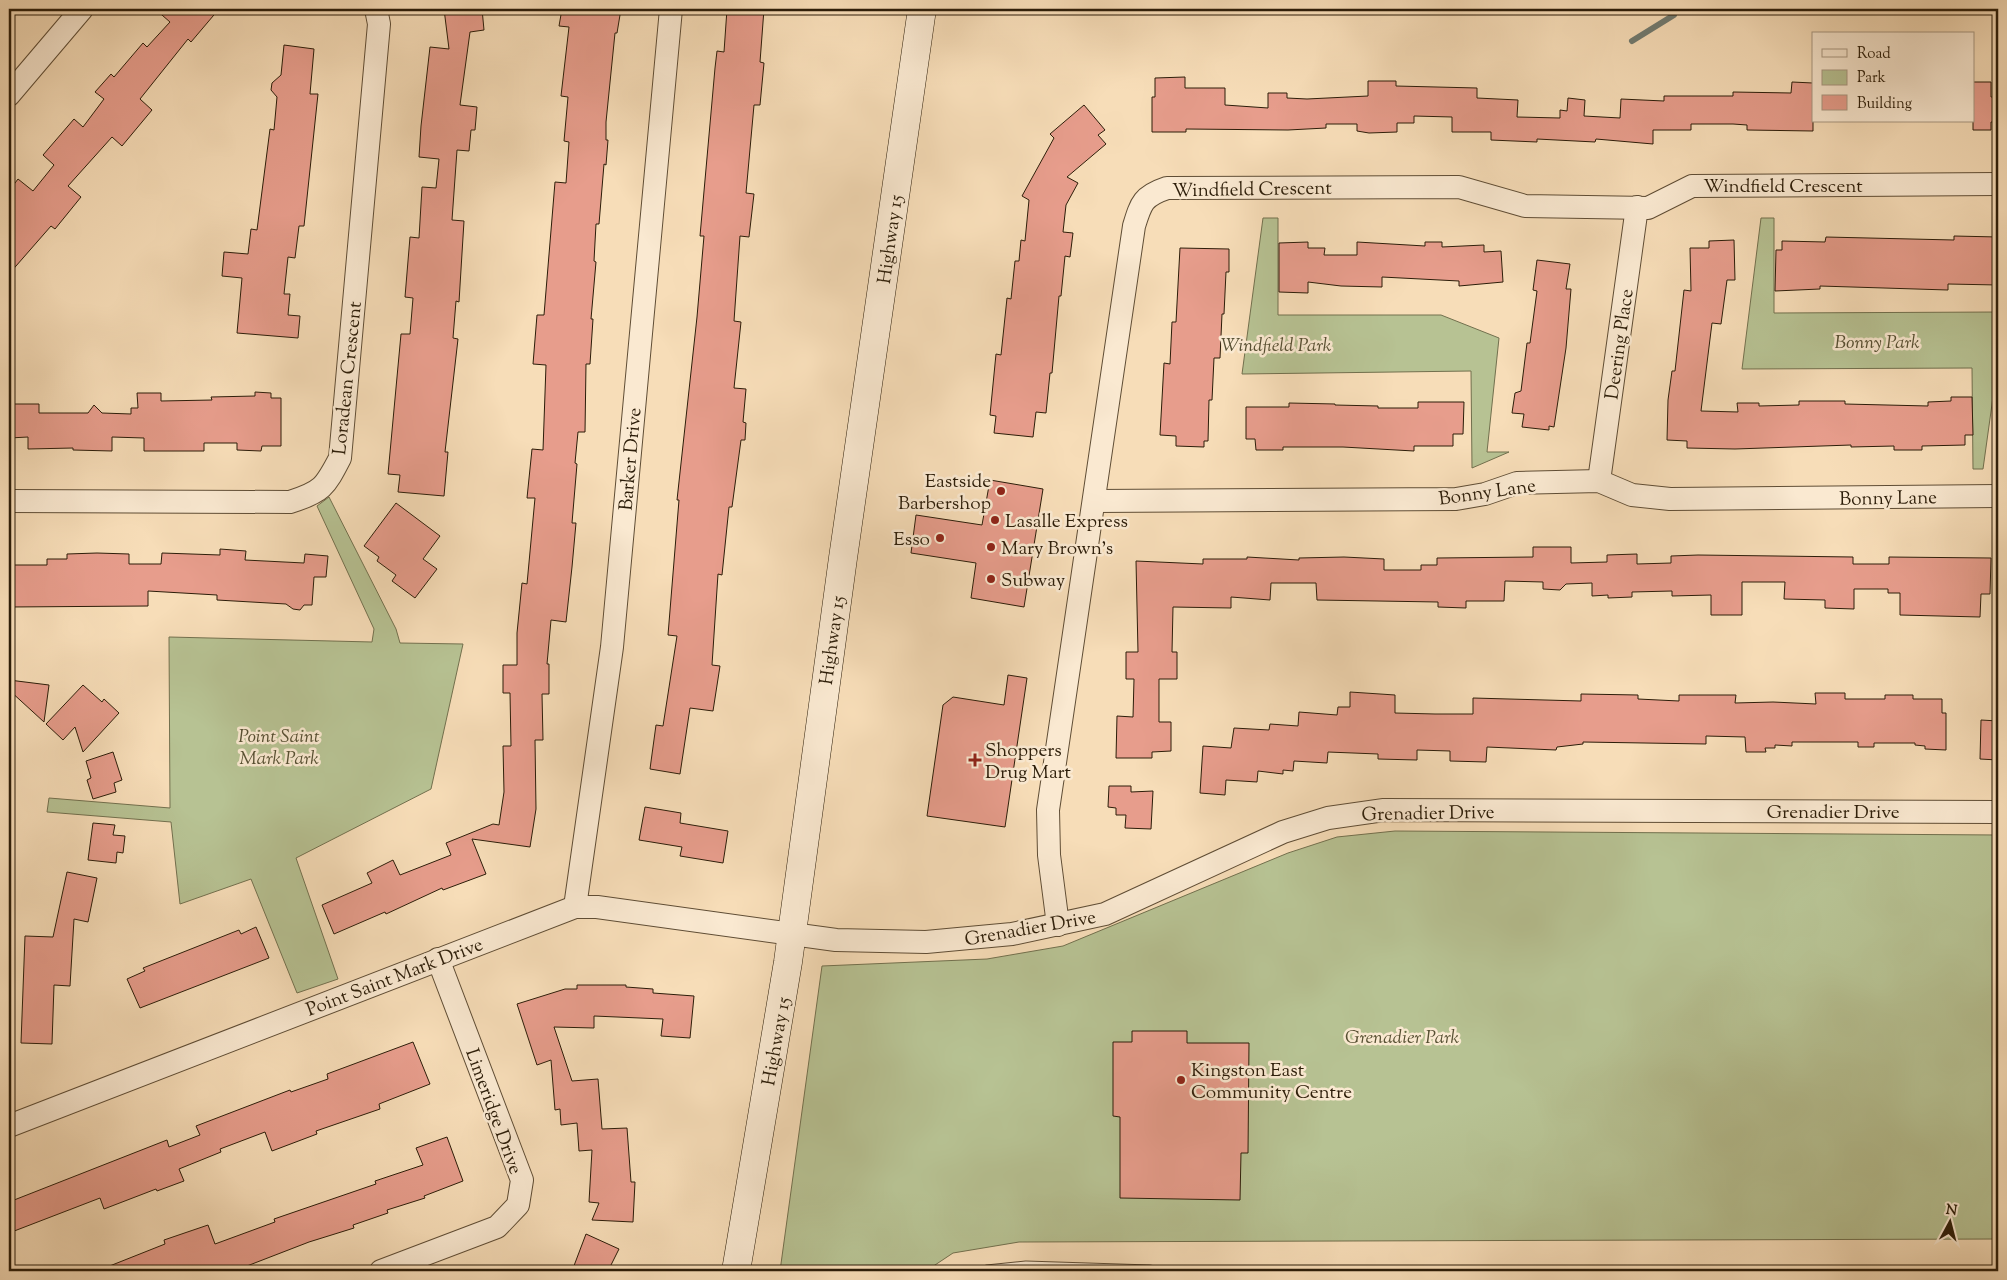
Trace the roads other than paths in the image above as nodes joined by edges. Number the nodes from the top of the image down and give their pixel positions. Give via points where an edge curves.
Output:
1 (82, 9) edge
2 (376, 9) edge
3 (672, 9) edge
4 (922, 9) edge
5 (9, 95) edge
6 (1998, 184) edge
7 (1637, 208) junction
8 (1599, 480) junction
9 (1998, 496) edge
10 (9, 501) edge
11 (1094, 502) junction
12 (1998, 812) edge
13 (575, 907) junction
14 (1058, 925) junction
15 (792, 934) junction
16 (438, 959) junction
17 (9, 1126) edge
18 (381, 1271) edge
19 (736, 1271) edge
20 (987, 1271) edge
21 (1150, 1271) edge

1 - 5 street
2 - 10 street, Loradean Crescent via 379,24 340,458 327,484 312,495 290,502
3 - 13 street, Barker Drive via 612,647
4 - 15 main road, Highway 15
6 - 7 street, Windfield Crescent via 1692,186 1659,204
7 - 8 street, Deering Place
7 - 11 street, Windfield Crescent via 1525,206 1459,187 1167,188 1150,194 1140,208 1134,226
8 - 9 street, Bonny Lane via 1632,495 1670,499
8 - 11 street, Bonny Lane via 1517,484 1456,499
11 - 14 street, Windfield Crescent via 1048,810 1049,855
12 - 14 street, Grenadier Drive via 1384,810 1328,818 1283,832 1105,914
13 - 15 street, Point Saint Mark Drive via 598,907
13 - 16 street, Point Saint Mark Drive
14 - 15 street, Grenadier Drive via 1012,934 926,942 836,940
15 - 19 main road, Highway 15
16 - 17 street, Point Saint Mark Drive
16 - 18 street, Limeridge Drive via 522,1180 518,1205 497,1227
20 - 21 lane via 1026,1267

